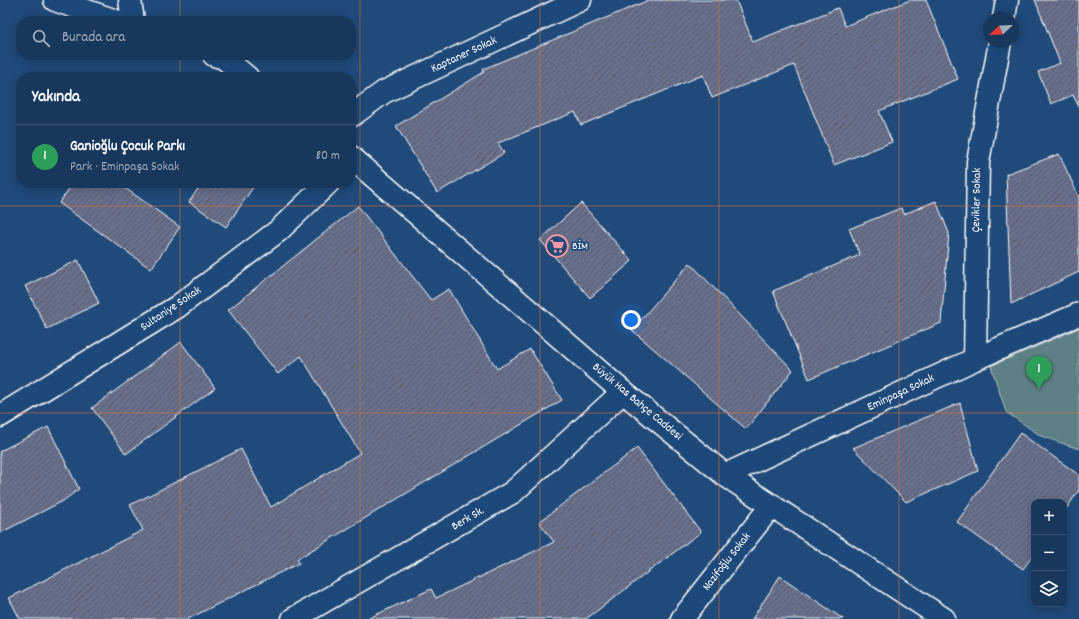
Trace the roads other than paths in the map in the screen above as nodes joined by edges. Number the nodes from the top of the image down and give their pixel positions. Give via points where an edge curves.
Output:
1 (55, 0) edge
2 (130, 0) edge
3 (580, 0) edge
4 (1007, 0) edge
5 (1005, 12) edge
6 (101, 16) edge
7 (132, 16) edge
8 (999, 48) edge
9 (226, 60) edge
10 (241, 72) edge
11 (356, 112) edge
12 (356, 162) edge
13 (323, 188) edge
14 (1079, 314) edge
15 (974, 360) junction
16 (623, 392) junction
17 (0, 416) edge
18 (725, 475) junction
19 (772, 505) junction
20 (294, 619) edge
21 (682, 619) edge
22 (944, 619) edge

1 - 6 street
2 - 7 street
3 - 11 street, Kaptaner Sokak via 384,92
4 - 5 street
8 - 15 street, Çevikler Sokak via 978,162
9 - 10 street
12 - 16 street, Büyük Has Bahçe Caddesi
13 - 17 street, Sultaniye Sokak via 278,231 177,307
14 - 15 street, Eminpaşa Sokak
15 - 18 street, Eminpaşa Sokak
16 - 18 street, Büyük Has Bahçe Caddesi
16 - 20 street, Berk Sk. via 513,492
18 - 19 street, Büyük Has Bahçe Caddesi
19 - 21 street, Nazifoğlu Sokak
19 - 22 street, Büyük Has Bahçe Caddesi

